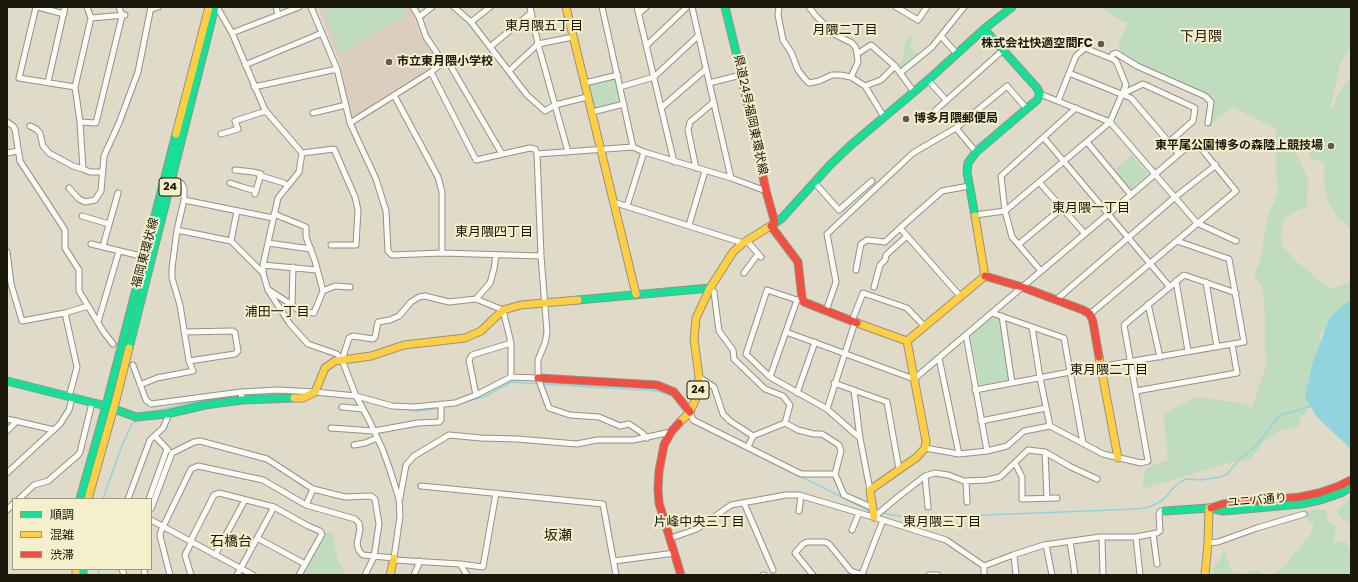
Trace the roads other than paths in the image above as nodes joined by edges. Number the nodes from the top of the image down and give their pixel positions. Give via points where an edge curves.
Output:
1 (37, 7) edge
2 (66, 7) edge
3 (87, 7) edge
4 (119, 7) edge
5 (158, 7) edge
6 (209, 7) edge
7 (216, 7) edge
8 (276, 7) edge
9 (299, 7) edge
10 (311, 7) edge
11 (413, 7) edge
12 (432, 7) edge
13 (454, 7) edge
14 (490, 7) edge
15 (566, 7) edge
16 (602, 7) edge
17 (637, 7) edge
18 (646, 7) edge
19 (687, 7) edge
20 (692, 7) edge
21 (725, 7) edge
22 (779, 7) edge
23 (809, 7) edge
24 (896, 7) edge
25 (927, 7) edge
26 (964, 7) edge
27 (1012, 7) edge
28 (151, 8) edge
29 (530, 10) edge
30 (64, 14) junction
31 (639, 14) junction
32 (124, 15) junction
33 (278, 15) junction
34 (419, 17) junction
35 (91, 18) junction
36 (471, 22) junction
37 (984, 29) junction
38 (232, 33) junction
39 (322, 33) junction
40 (573, 36) junction
41 (698, 36) junction
42 (941, 36) junction
43 (538, 44) junction
44 (647, 45) junction
45 (490, 47) junction
46 (1003, 50) junction
47 (857, 54) junction
48 (957, 54) junction
49 (1111, 58) junction
50 (443, 62) junction
51 (245, 65) junction
52 (895, 66) junction
53 (337, 69) junction
54 (706, 69) junction
55 (509, 71) junction
56 (431, 72) junction
57 (900, 73) junction
58 (1069, 73) junction
59 (618, 75) junction
60 (741, 75) junction
61 (654, 77) junction
62 (851, 77) junction
63 (928, 80) junction
64 (48, 82) junction
65 (709, 83) junction
66 (585, 84) junction
67 (865, 86) junction
68 (75, 87) junction
69 (254, 87) junction
70 (620, 87) junction
71 (914, 92) junction
72 (1040, 94) junction
73 (1122, 94) junction
74 (394, 95) junction
75 (587, 97) junction
76 (946, 100) junction
77 (1058, 101) junction
78 (714, 102) junction
79 (624, 104) junction
80 (555, 105) junction
81 (346, 106) junction
82 (661, 108) junction
83 (1076, 108) junction
84 (1027, 109) junction
85 (266, 111) junction
86 (592, 112) junction
87 (313, 113) dead end
88 (884, 117) junction
89 (927, 118) dead end
90 (7, 122) edge
91 (80, 122) junction
92 (1110, 122) junction
93 (350, 123) junction
94 (1208, 123) dead end
95 (30, 126) dead end
96 (956, 128) junction
97 (221, 134) dead end
98 (1044, 138) junction
99 (1087, 142) junction
100 (1168, 143) junction
101 (633, 147) junction
102 (601, 150) junction
103 (18, 151) junction
104 (568, 152) junction
105 (644, 152) junction
106 (976, 152) junction
107 (7, 153) edge
108 (302, 153) junction
109 (502, 154) junction
110 (538, 154) junction
111 (1178, 154) junction
112 (674, 162) junction
113 (1064, 162) junction
114 (1216, 165) junction
115 (696, 168) junction
116 (83, 170) junction
117 (235, 170) dead end
118 (705, 170) junction
119 (103, 172) junction
120 (1155, 175) junction
121 (261, 176) junction
122 (731, 178) junction
123 (168, 179) junction
124 (872, 181) dead end
125 (230, 182) dead end
126 (814, 182) junction
127 (1039, 182) junction
128 (287, 186) junction
129 (969, 186) junction
130 (69, 188) dead end
131 (766, 191) junction
132 (118, 192) dead end
133 (1131, 195) junction
134 (1174, 198) junction
135 (184, 200) junction
136 (613, 202) junction
137 (627, 206) junction
138 (1062, 208) junction
139 (237, 211) junction
140 (1005, 211) junction
141 (1108, 214) junction
142 (975, 215) junction
143 (82, 216) dead end
144 (274, 216) junction
145 (109, 224) junction
146 (1197, 224) junction
147 (689, 225) junction
148 (773, 225) junction
149 (900, 228) junction
150 (177, 230) junction
151 (1085, 234) junction
152 (907, 236) junction
153 (1128, 238) junction
154 (231, 241) junction
155 (1177, 241) junction
156 (1236, 241) dead end
157 (268, 242) junction
158 (745, 242) junction
159 (91, 244) dead end
160 (1019, 244) junction
161 (103, 246) junction
162 (331, 246) dead end
163 (311, 249) junction
164 (119, 251) junction
165 (7, 252) edge
166 (442, 253) junction
167 (496, 255) junction
168 (541, 256) junction
169 (145, 257) junction
170 (1149, 263) junction
171 (263, 265) junction
172 (293, 267) junction
173 (317, 270) junction
174 (856, 270) dead end
175 (1041, 271) junction
176 (263, 273) junction
177 (744, 273) dead end
178 (985, 276) junction
179 (1176, 281) junction
180 (1206, 282) junction
181 (1169, 286) junction
182 (350, 287) dead end
183 (874, 287) dead end
184 (710, 288) junction
185 (1022, 288) junction
186 (268, 290) junction
187 (323, 291) junction
188 (1236, 293) junction
189 (636, 294) junction
190 (960, 296) junction
191 (476, 299) junction
192 (800, 299) junction
193 (1056, 300) junction
194 (545, 304) junction
195 (1148, 304) junction
196 (292, 305) junction
197 (88, 306) junction
198 (503, 310) junction
199 (826, 311) junction
200 (992, 312) junction
201 (65, 313) junction
202 (1090, 314) junction
203 (1002, 316) junction
204 (98, 322) junction
205 (853, 322) junction
206 (925, 327) junction
207 (1032, 327) junction
208 (184, 332) junction
209 (786, 332) junction
210 (966, 335) junction
211 (907, 341) junction
212 (511, 342) junction
213 (815, 342) junction
214 (113, 344) dead end
215 (1232, 344) junction
216 (1217, 347) junction
217 (1188, 351) junction
218 (844, 353) junction
219 (1160, 356) junction
220 (939, 358) junction
221 (342, 360) junction
222 (189, 361) junction
223 (1130, 361) junction
224 (133, 365) dead end
225 (1101, 367) junction
226 (1070, 372) junction
227 (511, 377) junction
228 (699, 377) junction
229 (770, 377) junction
230 (538, 378) junction
231 (1040, 378) junction
232 (914, 379) junction
233 (7, 381) edge
234 (834, 383) junction
235 (1012, 384) junction
236 (140, 385) junction
237 (854, 390) junction
238 (975, 390) junction
239 (1136, 391) junction
240 (241, 392) junction
241 (315, 392) junction
242 (797, 393) junction
243 (476, 395) junction
244 (356, 396) junction
245 (70, 398) junction
246 (242, 400) junction
247 (92, 403) junction
248 (441, 404) junction
249 (110, 407) junction
250 (342, 407) dead end
251 (1046, 408) junction
252 (363, 409) junction
253 (827, 409) junction
254 (690, 412) junction
255 (163, 414) junction
256 (7, 418) edge
257 (17, 421) junction
258 (981, 421) junction
259 (786, 423) junction
260 (1050, 426) junction
261 (331, 428) dead end
262 (54, 430) junction
263 (7, 431) edge
264 (374, 431) junction
265 (671, 432) junction
266 (155, 436) junction
267 (754, 436) junction
268 (377, 438) junction
269 (647, 438) junction
270 (860, 438) junction
271 (1083, 443) junction
272 (354, 445) dead end
273 (748, 447) junction
274 (925, 448) junction
275 (167, 449) junction
276 (987, 451) junction
277 (1045, 452) junction
278 (172, 453) junction
279 (959, 454) junction
280 (1118, 458) junction
281 (1016, 463) junction
282 (899, 469) junction
283 (7, 473) edge
284 (835, 474) junction
285 (925, 476) junction
286 (1097, 479) dead end
287 (1351, 480) edge
288 (966, 481) junction
289 (421, 486) dead end
290 (1351, 487) edge
291 (313, 489) junction
292 (870, 490) junction
293 (496, 493) junction
294 (801, 496) junction
295 (20, 498) edge
296 (80, 498) edge
297 (88, 498) edge
298 (128, 498) edge
299 (149, 498) edge
300 (1047, 498) junction
301 (1057, 498) dead end
302 (399, 499) junction
303 (245, 500) junction
304 (967, 502) dead end
305 (744, 503) junction
306 (306, 505) junction
307 (152, 506) edge
308 (274, 507) junction
309 (928, 507) dead end
310 (873, 508) junction
311 (1209, 508) junction
312 (799, 511) dead end
313 (1165, 511) joint
314 (859, 513) junction
315 (1304, 514) dead end
316 (874, 517) junction
317 (152, 520) edge
318 (883, 520) junction
319 (163, 526) junction
320 (852, 530) dead end
321 (1153, 534) junction
322 (1102, 537) junction
323 (1136, 537) junction
324 (257, 538) junction
325 (671, 538) junction
326 (1070, 541) junction
327 (191, 542) junction
328 (1208, 543) junction
329 (1046, 545) junction
330 (676, 553) junction
331 (216, 555) junction
332 (1014, 555) junction
333 (374, 556) junction
334 (394, 559) junction
335 (420, 561) junction
336 (614, 561) junction
337 (305, 564) junction
338 (460, 564) junction
339 (1157, 564) dead end
340 (984, 566) junction
341 (241, 568) junction
342 (773, 570) dead end
343 (170, 575) edge
344 (191, 575) edge
345 (237, 575) edge
346 (254, 575) edge
347 (300, 575) edge
348 (365, 575) edge
349 (390, 575) edge
350 (414, 575) edge
351 (467, 575) edge
352 (616, 575) edge
353 (681, 575) edge
354 (813, 575) edge
355 (862, 575) edge
356 (929, 575) edge
357 (938, 575) edge
358 (984, 575) edge
359 (1016, 575) edge
360 (1052, 575) edge
361 (1075, 575) edge
362 (1103, 575) edge
363 (1140, 575) edge
364 (1205, 575) edge

1 - 30 street
1 - 64 street via 19,78
2 - 30 street
3 - 35 street
4 - 32 street
5 - 28 street
6 - 123 street, 福岡東環状線 / 24
7 - 38 street
7 - 123 street, 福岡東環状線 / 24
8 - 33 street
9 - 33 street
10 - 39 street
11 - 34 street
12 - 34 street
13 - 36 street
14 - 36 street
15 - 40 street
16 - 59 street
17 - 31 street
18 - 31 street
19 - 44 street
20 - 41 street
21 - 60 street, 県道24号福岡東環状線
22 - 62 street via 783,40 798,70 809,83 832,75
23 - 47 street via 836,35 852,43
24 - 25 street via 918,20
26 - 42 street
27 - 37 street
28 - 119 street via 138,72 104,156
29 - 43 street
29 - 45 street
30 - 64 street
31 - 44 street
32 - 35 street
32 - 91 street via 96,123
33 - 38 street
34 - 50 street via 426,37
35 - 68 street
36 - 45 street
37 - 46 street
37 - 48 street
38 - 51 street
39 - 51 street
39 - 53 street
40 - 43 street
40 - 66 street
41 - 54 street
41 - 61 street
42 - 48 street
42 - 57 street via 932,47
43 - 55 street
43 - 80 street
44 - 61 street
45 - 55 street
46 - 72 street
46 - 76 street
47 - 52 street via 870,45
47 - 62 street via 858,62
48 - 63 street
49 - 58 street via 1085,48 1076,56
49 - 73 street via 1117,63 1126,85
49 - 94 street via 1116,53 1137,66 1205,96 1211,102
50 - 56 street
50 - 109 street via 450,65
51 - 69 street
52 - 57 street
52 - 67 street via 881,80
53 - 69 street
53 - 81 street
54 - 65 street
54 - 82 street
55 - 80 street via 527,95 545,111
56 - 74 street
56 - 109 street via 476,160
57 - 71 street
58 - 73 street
58 - 77 street
59 - 66 street
59 - 70 street
60 - 65 street
60 - 131 street, 県道24号福岡東環状線
61 - 70 street
61 - 82 street
62 - 67 street
63 - 71 street
63 - 76 street
64 - 68 street
65 - 78 street
66 - 75 street
67 - 88 street
68 - 91 street
69 - 85 street
70 - 79 street
71 - 88 street
72 - 77 street
72 - 84 street
73 - 92 street
73 - 100 street via 1131,98
73 - 100 street via 1144,84 1195,108 1193,121
74 - 93 street
74 - 166 street via 438,177 442,192
75 - 80 street
75 - 86 street
76 - 89 street
77 - 83 street
78 - 115 street via 690,122 688,130
78 - 122 street
79 - 86 street
79 - 101 street
80 - 104 street
81 - 87 street
81 - 93 street
82 - 112 street
83 - 92 street
83 - 98 street
84 - 96 street via 1007,86
84 - 106 street
85 - 97 street via 235,121 238,129
85 - 108 street
86 - 102 street
88 - 126 street
90 - 103 street via 15,129
91 - 116 street
92 - 99 street
92 - 120 street
93 - 166 street via 376,179 386,211 388,251 392,255
95 - 116 street via 40,133 43,146 49,153
96 - 106 street
96 - 199 street via 913,153 827,234 836,282
98 - 113 street
98 - 140 street via 1001,176
99 - 113 street
99 - 133 street
100 - 111 street
101 - 102 street
101 - 105 street
102 - 104 street
102 - 136 street
103 - 107 street
103 - 197 street via 20,161 65,230 65,248 79,270 80,291
104 - 110 street
105 - 112 street
105 - 137 street
106 - 129 street via 968,163
108 - 128 street via 299,172
108 - 162 street via 334,148 355,197 358,210 356,245
109 - 110 street via 530,148 535,149
110 - 168 street
111 - 114 street via 1196,142
111 - 120 street
112 - 115 street
113 - 127 street
113 - 141 street
114 - 134 street
114 - 146 street via 1236,191
115 - 118 street
116 - 119 street
117 - 121 street via 253,172
118 - 122 street
118 - 147 street
119 - 130 street via 102,191 95,200 85,202
120 - 133 street
120 - 134 street
121 - 125 street via 256,193
121 - 128 street
122 - 131 street
123 - 135 street via 181,183 184,188
123 - 169 street, 福岡東環状線 / 24
123 - 249 street, 福岡東環状線 / 24
124 - 126 street via 839,210
126 - 148 street
127 - 138 street
127 - 140 street
128 - 144 street via 278,198
129 - 142 street
129 - 149 street via 942,191
131 - 148 street, 県道24号福岡東環状線
132 - 145 street
133 - 141 street
134 - 146 street
134 - 153 street
135 - 139 street
135 - 150 street
136 - 137 street
136 - 189 street
137 - 147 street
138 - 151 street
138 - 160 street
139 - 144 street
139 - 154 street
140 - 142 street
140 - 160 street via 1012,237
141 - 151 street
141 - 153 street
142 - 178 street
143 - 145 street
144 - 157 street
144 - 163 street via 306,227 306,237
145 - 161 street
146 - 155 street
146 - 156 street
147 - 158 street
148 - 158 street, 24
148 - 192 street via 798,262
149 - 152 street
149 - 174 street via 885,242 867,240 862,244
150 - 154 street
150 - 208 street via 172,278
151 - 175 street
152 - 183 street via 886,255 880,265
152 - 190 street
153 - 170 street
153 - 193 street
154 - 176 street
155 - 170 street
155 - 188 street via 1229,259
157 - 163 street
157 - 171 street
158 - 177 street via 760,255 750,262
158 - 184 street, 24 via 733,252
159 - 161 street
160 - 175 street
161 - 164 street
163 - 173 street
164 - 169 street
164 - 204 street
165 - 201 street via 11,284 22,321
166 - 167 street
167 - 168 street
167 - 191 street via 490,283
168 - 194 street
169 - 249 street, 福岡東環状線 / 24
170 - 181 street
170 - 202 street
171 - 172 street
171 - 176 street
172 - 173 street
172 - 196 street
173 - 187 street
175 - 185 street
176 - 186 street
178 - 185 street
178 - 190 street
179 - 180 street via 1184,274
179 - 181 street
179 - 217 street
180 - 188 street
180 - 216 street
181 - 195 street
182 - 187 street via 335,286
184 - 189 street
184 - 228 street, 24 via 696,318 694,339
184 - 259 street via 714,292 719,331 733,350 734,359 765,389 783,396 790,404
185 - 193 street
185 - 200 street
186 - 196 street
186 - 221 street via 290,324 308,344 337,354
187 - 196 street via 314,313 301,312
188 - 215 street via 1244,342
189 - 194 street
190 - 206 street
191 - 198 street
191 - 221 street via 449,302 419,297 399,316 378,322 373,339 353,336 349,338
192 - 199 street
192 - 209 street
192 - 229 street via 767,290 746,354
193 - 202 street
194 - 198 street via 521,305
194 - 230 street via 547,332 538,360
195 - 219 street
195 - 223 street via 1124,325
197 - 201 street
197 - 204 street
198 - 212 street
198 - 221 street via 481,331 465,338 404,345 370,356
199 - 205 street
200 - 203 street
200 - 210 street
201 - 245 street via 77,367
202 - 225 street
203 - 207 street
203 - 235 street
204 - 214 street
205 - 206 street via 862,293 907,308
205 - 211 street
205 - 218 street
206 - 211 street
207 - 226 street via 1064,338
207 - 231 street
208 - 222 street
208 - 222 street via 235,333 238,351 235,354
209 - 213 street
209 - 229 street
210 - 220 street
210 - 238 street
211 - 232 street
212 - 227 street
212 - 243 street via 472,355 469,360
213 - 218 street
213 - 242 street
215 - 216 street
215 - 239 street via 1237,373
216 - 217 street
217 - 219 street
218 - 232 street
218 - 234 street
219 - 223 street
220 - 232 street
220 - 279 street
221 - 241 street via 335,361 325,368
221 - 244 street
222 - 236 street via 193,371 157,378
223 - 225 street
223 - 239 street
224 - 236 street
225 - 226 street
225 - 280 street
226 - 231 street
226 - 271 street
227 - 230 street
227 - 243 street
228 - 254 street, 24 via 697,396
228 - 267 street via 714,387 722,414
229 - 242 street
230 - 254 street via 657,385 674,392
230 - 269 street via 549,408 570,415 599,417 620,426 629,424
231 - 235 street
231 - 251 street
232 - 274 street via 926,441
233 - 245 street
234 - 237 street
234 - 253 street
235 - 238 street
236 - 240 street via 146,400 151,404
237 - 270 street
237 - 282 street via 887,402
238 - 258 street
239 - 280 street via 1148,461 1141,463
240 - 241 street
240 - 246 street
241 - 244 street
241 - 246 street via 303,398
242 - 253 street
243 - 248 street via 455,403
244 - 248 street via 392,406
244 - 252 street
245 - 247 street
245 - 262 street via 68,410
246 - 255 street
247 - 249 street
247 - 295 street via 78,455 48,481 34,485
248 - 264 street via 439,422
249 - 255 street via 142,417
249 - 296 street, 福岡東環状線 / 24
249 - 297 street, 福岡東環状線 / 24
250 - 252 street
251 - 258 street
251 - 260 street
252 - 264 street
253 - 270 street
254 - 265 street, 24
254 - 273 street via 693,420
255 - 266 street via 167,419
256 - 257 street
257 - 262 street
257 - 263 street
258 - 276 street
259 - 267 street
259 - 284 street via 804,431 822,434 838,445 841,451
260 - 271 street
260 - 276 street via 1024,431 1007,446
261 - 264 street
262 - 283 street
264 - 268 street
265 - 269 street
265 - 325 street, 24 via 664,445 658,488 659,503
266 - 275 street
266 - 298 street via 150,440
267 - 273 street
268 - 272 street
268 - 302 street
269 - 302 street via 597,440 577,444 449,436 414,456 406,465
270 - 292 street
271 - 280 street via 1103,454
273 - 284 street via 801,474
274 - 279 street
274 - 282 street
275 - 278 street
275 - 299 street
276 - 279 street
277 - 281 street via 1028,450
277 - 286 street
277 - 300 street
278 - 291 street via 200,441 268,459
278 - 307 street
281 - 288 street via 1000,477
281 - 300 street via 1022,477 1022,499
282 - 292 street
284 - 310 street via 844,495
285 - 288 street via 935,473
285 - 309 street
285 - 316 street
287 - 311 street, ユニバ通り via 1312,495 1223,504
288 - 304 street
289 - 293 street
290 - 311 street, ユニバ通り via 1341,493 1301,504 1224,511
291 - 306 street
291 - 333 street via 345,497 370,496 375,499 379,524
292 - 310 street
293 - 336 street via 603,504
293 - 338 street via 483,567
294 - 305 street via 786,495
294 - 312 street
294 - 314 street
300 - 301 street
302 - 334 street via 400,516
303 - 308 street
303 - 327 street via 219,493 214,495
303 - 331 street
305 - 325 street via 731,505 697,529
305 - 342 street
306 - 319 street via 263,480 198,466 191,469
306 - 333 street via 355,519 360,529 357,544 359,550 363,555
308 - 324 street
308 - 337 street via 322,534
310 - 316 street
311 - 313 street
311 - 328 street
313 - 321 street via 1159,514 1160,531
314 - 316 street
314 - 320 street
315 - 328 street
316 - 318 street
317 - 319 street
318 - 340 street via 946,540
318 - 355 street
319 - 327 street
319 - 343 street via 160,536
321 - 323 street
321 - 339 street
322 - 323 street
322 - 326 street
322 - 362 street
323 - 363 street
324 - 337 street
324 - 341 street
325 - 330 street, 24
326 - 329 street
326 - 361 street
327 - 331 street
327 - 344 street via 185,555
328 - 364 street
329 - 332 street
329 - 360 street
330 - 336 street
330 - 353 street, 24
331 - 341 street
332 - 340 street
332 - 359 street
333 - 334 street
333 - 348 street
334 - 335 street
334 - 349 street
335 - 338 street
335 - 350 street
336 - 352 street
337 - 347 street
338 - 351 street
340 - 358 street
341 - 345 street
341 - 346 street
354 - 355 street via 795,553 807,542 829,544 851,571
356 - 357 street

